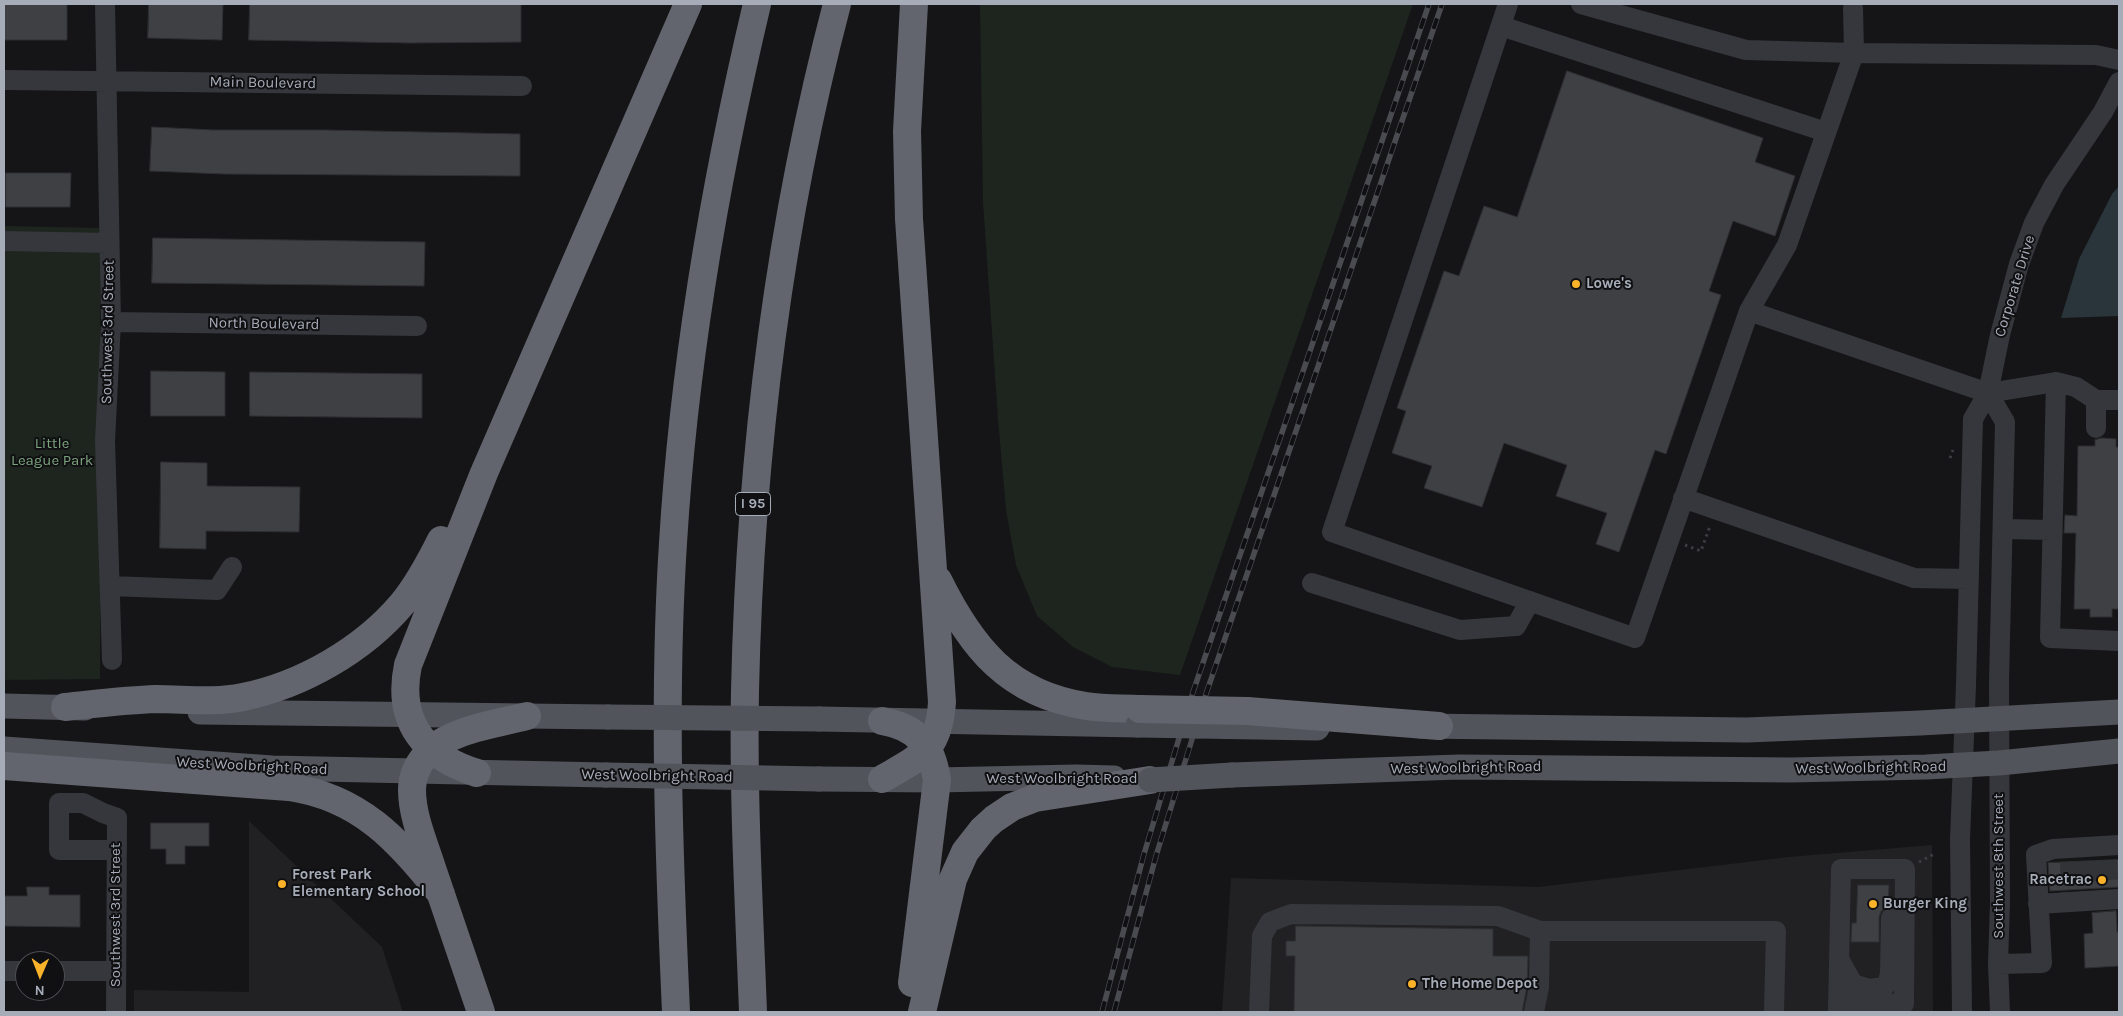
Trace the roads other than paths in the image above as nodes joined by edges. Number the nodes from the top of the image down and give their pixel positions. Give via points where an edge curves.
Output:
1 (105, 4) edge
2 (688, 4) edge
3 (757, 4) edge
4 (837, 4) edge
5 (914, 4) edge
6 (1508, 4) edge
7 (1581, 4) edge
8 (1853, 8) dead end
9 (1500, 26) junction
10 (1854, 53) junction
11 (2119, 60) edge
12 (4, 80) edge
13 (106, 81) junction
14 (2119, 82) edge
15 (522, 86) dead end
16 (1826, 132) junction
17 (4, 241) edge
18 (108, 244) junction
19 (1749, 311) junction
20 (111, 322) junction
21 (418, 326) dead end
22 (2056, 382) junction
23 (1988, 393) junction
24 (2096, 400) junction
25 (2119, 400) edge
26 (2096, 428) dead end
27 (484, 473) junction
28 (1683, 498) junction
29 (2003, 529) junction
30 (2052, 530) junction
31 (232, 567) dead end
32 (933, 570) junction
33 (1969, 579) junction
34 (1312, 583) dead end
35 (110, 586) junction
36 (1530, 601) junction
37 (2119, 641) edge
38 (112, 660) dead end
39 (4, 706) edge
40 (64, 707) junction
41 (2119, 712) edge
42 (410, 714) junction
43 (527, 716) junction
44 (1139, 717) junction
45 (1999, 719) junction
46 (882, 721) junction
47 (940, 721) junction
48 (1965, 721) junction
49 (1439, 726) joint
50 (928, 748) junction
51 (4, 749) edge
52 (431, 750) junction
53 (2119, 751) edge
54 (1999, 763) junction
55 (4, 766) edge
56 (1963, 766) junction
57 (415, 772) junction
58 (477, 773) junction
59 (882, 779) junction
60 (937, 780) junction
61 (1150, 780) joint
62 (1117, 782) junction
63 (117, 850) junction
64 (2093, 853) edge
65 (1885, 869) junction
66 (441, 894) junction
67 (2119, 899) edge
68 (2038, 904) junction
69 (1540, 931) junction
70 (1839, 959) junction
71 (1998, 964) junction
72 (65, 971) edge
73 (115, 971) junction
74 (1838, 1007) edge
75 (116, 1012) edge
76 (480, 1012) edge
77 (676, 1012) edge
78 (753, 1012) edge
79 (909, 1012) edge
80 (922, 1012) edge
81 (1259, 1012) edge
82 (1534, 1012) edge
83 (1774, 1012) edge
84 (1962, 1012) edge
85 (2000, 1012) edge

1 - 13 street, Southwest 3rd Street
2 - 27 highway
3 - 77 highway via 731,115 708,239 678,482 670,606 668,726 668,824
4 - 78 highway, I 95 via 806,135 782,265 765,386 753,508 744,757
5 - 32 highway via 908,131 909,219
6 - 9 street
7 - 10 street via 1746,50
8 - 10 street
9 - 16 street
9 - 36 street via 1332,532
10 - 11 street via 2096,55
10 - 16 street
12 - 13 street, Main Boulevard
13 - 15 street, Main Boulevard
13 - 18 street, Southwest 3rd Street
14 - 23 street, Corporate Drive via 2034,223 2019,264
16 - 19 street via 1787,245
17 - 18 street
18 - 20 street, Southwest 3rd Street
19 - 23 street
19 - 28 street
20 - 21 street, North Boulevard
20 - 35 street, Southwest 3rd Street via 105,441
22 - 23 street
22 - 24 street via 2076,386
22 - 30 street
23 - 29 street via 2005,422
23 - 33 street, Corporate Drive via 1973,419
24 - 25 street
24 - 26 street
27 - 40 highway via 402,604 373,634 333,662 243,697 223,700 155,699
27 - 42 highway via 408,665 405,689
28 - 33 street via 1914,578
28 - 36 street via 1635,638
29 - 30 street
29 - 45 street
30 - 37 street via 2050,638
31 - 35 street via 216,590
32 - 44 highway via 953,611 973,640 1010,676 1041,693 1074,704
32 - 47 highway via 942,696
33 - 48 street, Corporate Drive
34 - 36 street via 1460,630 1516,626
35 - 38 street, Southwest 3rd Street
39 - 40 main road
40 - 42 main road via 156,712
41 - 45 main road
42 - 43 main road
42 - 52 highway
43 - 46 main road, bridge
43 - 52 highway via 460,734
44 - 47 main road
44 - 49 highway, bridge
45 - 48 main road
45 - 54 street, Southwest 8th Street
46 - 47 main road
46 - 50 highway via 906,728
47 - 50 highway
48 - 49 main road via 1747,730
48 - 56 street
50 - 59 highway via 921,756
50 - 60 highway
51 - 57 main road, West Woolbright Road via 272,768
52 - 57 highway
52 - 58 highway via 450,763
53 - 54 main road, West Woolbright Road
54 - 56 main road, West Woolbright Road
54 - 71 street, Southwest 8th Street
55 - 66 highway via 289,787 314,792 357,810 386,831
56 - 61 main road, West Woolbright Road, bridge via 1791,770 1459,767
56 - 84 street via 1960,839
57 - 58 main road, West Woolbright Road
57 - 66 highway via 412,791 415,813
58 - 59 main road, West Woolbright Road, bridge
59 - 60 main road, West Woolbright Road
60 - 62 main road, West Woolbright Road via 1076,777
60 - 79 highway
61 - 62 highway
62 - 80 highway via 1024,802 994,819 972,840 948,894
63 - 63 street, Southwest 3rd Street via 117,818 84,803 59,803 60,850
63 - 73 street, Southwest 3rd Street
64 - 68 street via 2054,849 2036,855
65 - 70 street via 1841,869
65 - 70 street via 1893,882 1888,982 1878,989 1861,988 1854,984
65 - 74 street via 1905,870 1904,1004
66 - 76 highway
67 - 68 street
68 - 71 street via 2042,963
69 - 81 street via 1498,916 1291,914 1270,922 1262,936
69 - 82 street via 1540,987
69 - 83 street via 1776,931
70 - 74 street
71 - 85 street, Southwest 8th Street
72 - 73 street
73 - 75 street, Southwest 3rd Street

